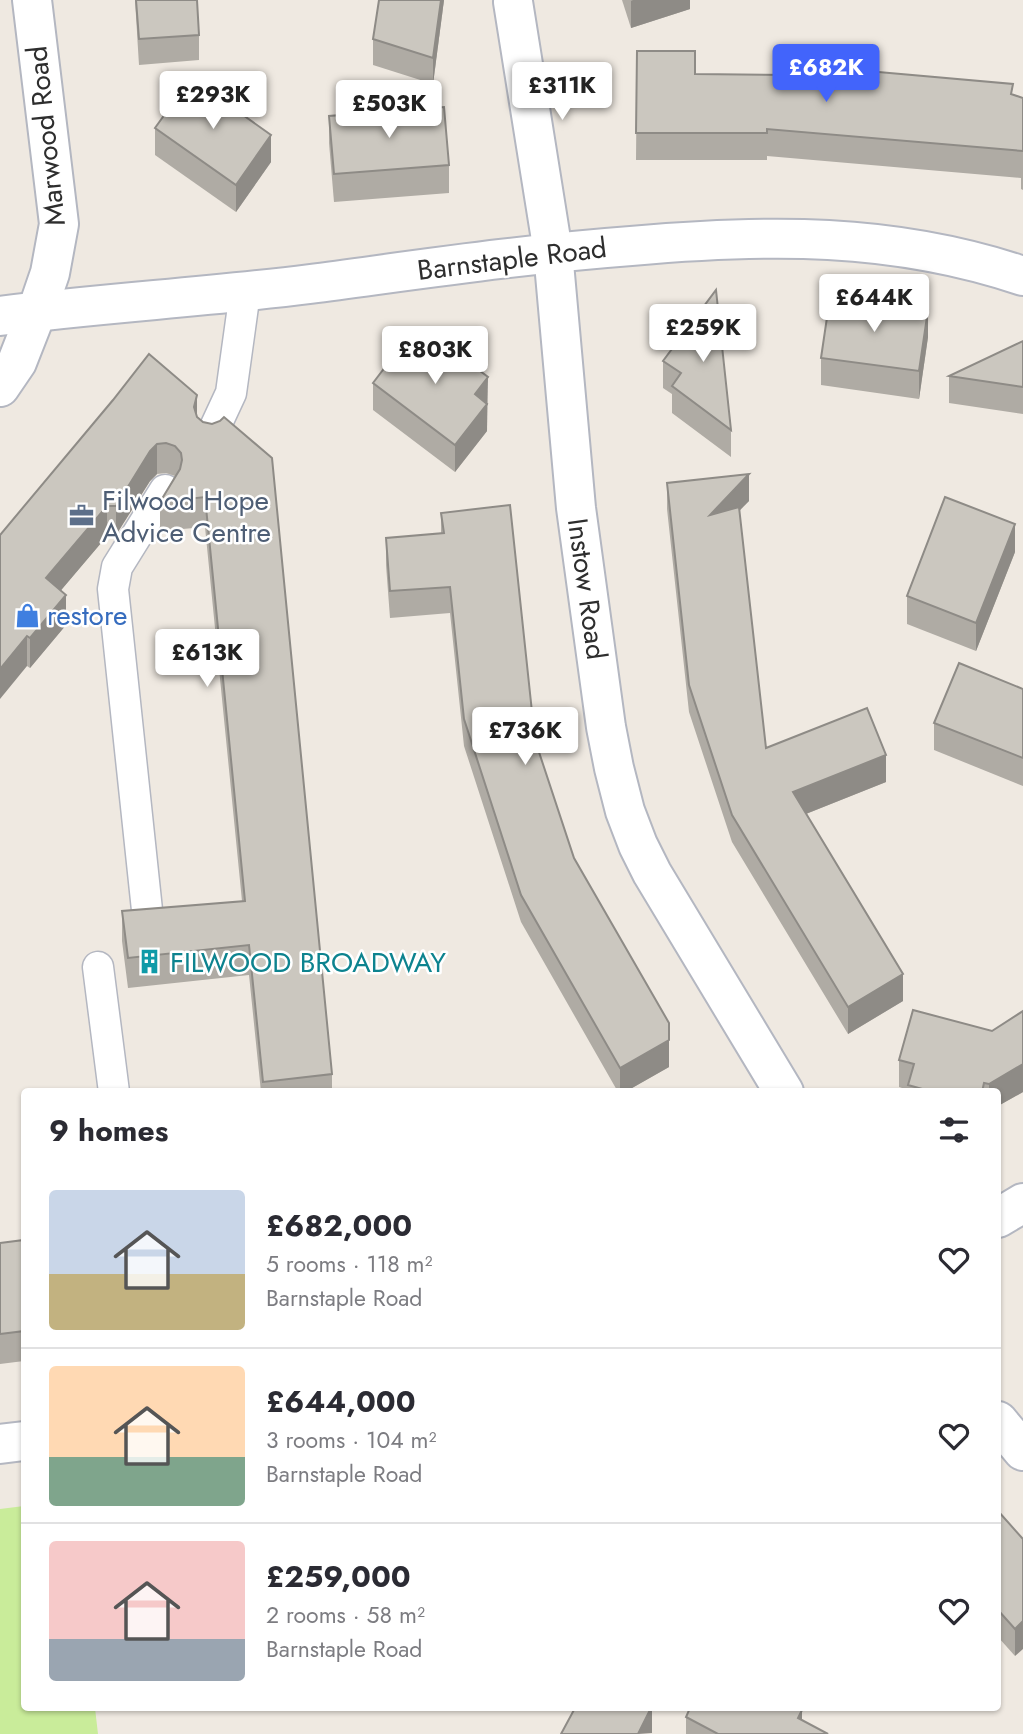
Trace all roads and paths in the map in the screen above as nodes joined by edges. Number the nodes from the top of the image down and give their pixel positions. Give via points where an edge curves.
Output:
1 (32, 0) edge
2 (513, 2) dead end
3 (553, 252) junction
4 (1023, 276) edge
5 (244, 292) junction
6 (18, 314) edge
7 (0, 387) edge
8 (211, 436) edge
9 (165, 489) edge
10 (147, 910) edge
11 (98, 967) dead end
12 (113, 1088) edge
13 (782, 1088) edge
14 (1023, 1203) edge
15 (1001, 1216) edge
16 (1001, 1425) edge
17 (21, 1441) edge
18 (0, 1444) edge
19 (1023, 1451) edge

1 - 6 street, Marwood Road via 59,224 50,273
2 - 3 street, Instow Road
3 - 4 street, Barnstaple Road via 705,239 822,239 938,254
3 - 5 street, Barnstaple Road
3 - 13 street, Instow Road via 578,521 606,727 625,811 652,873
5 - 6 street, Barnstaple Road
5 - 8 lane via 231,393
6 - 7 street via 17,362
9 - 10 lane via 117,567 113,589
11 - 12 lane
14 - 15 street
16 - 19 street
17 - 18 street

